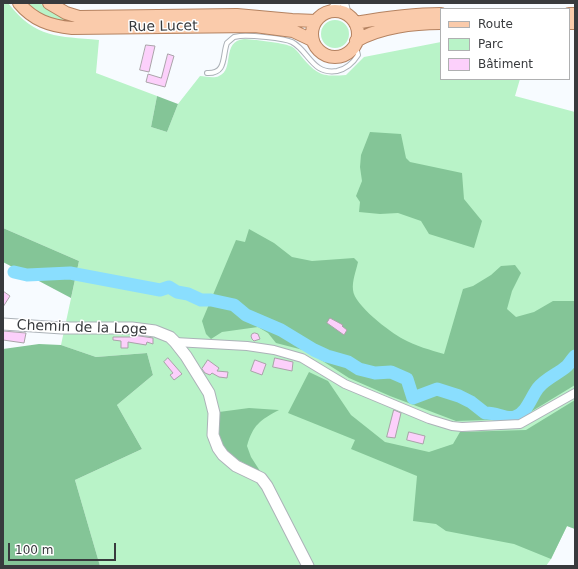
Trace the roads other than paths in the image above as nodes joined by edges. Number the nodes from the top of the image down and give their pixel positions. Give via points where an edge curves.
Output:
1 (19, 3) edge
2 (49, 3) edge
3 (334, 7) edge
4 (348, 14) edge
5 (440, 14) edge
6 (316, 21) junction
7 (440, 23) edge
8 (312, 40) junction
9 (355, 44) junction
10 (207, 73) dead end
11 (3, 324) edge
12 (175, 342) junction
13 (575, 393) edge
14 (308, 566) edge

1 - 8 main road, Rue Lucet via 30,15 58,27 255,26 293,31
2 - 6 main road, Rue Lucet via 66,13 79,16 237,15
3 - 4 main road via 336,11
3 - 6 main road
4 - 5 main road via 388,17
4 - 9 main road via 357,29
6 - 8 main road
7 - 9 main road via 416,24 373,32
8 - 9 main road via 320,52 334,57 342,56
9 - 10 lane via 358,55 353,62 346,68 330,72 317,67 289,41 234,37 227,43 223,64 218,71
11 - 12 street, Chemin de la Loge via 62,328 132,328 155,331
12 - 13 street via 247,346 302,358 345,384 429,419 457,426 520,424
12 - 14 street, Chemin de la Loge via 209,393 214,413 213,434 218,448 236,466 261,478

